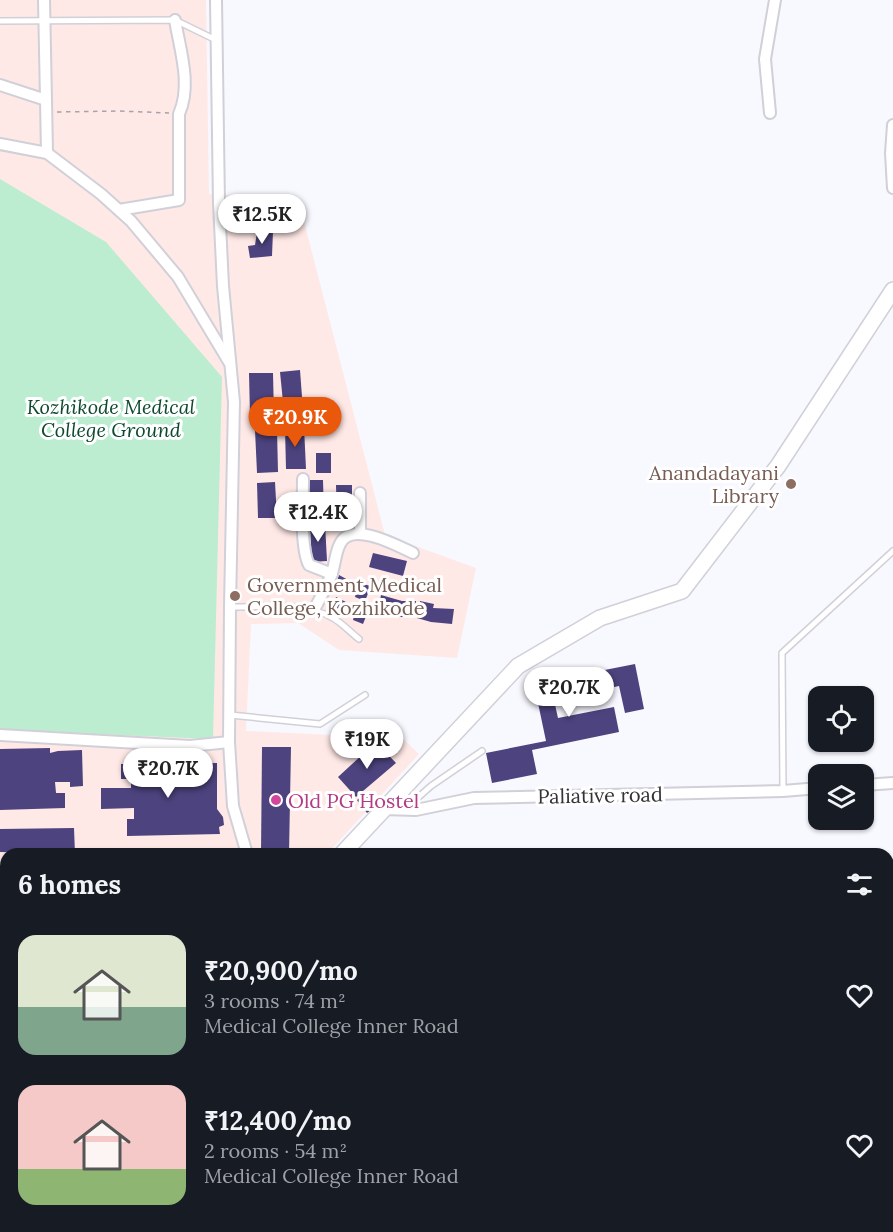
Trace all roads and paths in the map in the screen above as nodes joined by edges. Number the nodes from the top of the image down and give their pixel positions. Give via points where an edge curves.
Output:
1 (44, 0) edge
2 (216, 0) edge
3 (775, 0) edge
4 (175, 20) junction
5 (0, 21) edge
6 (44, 21) junction
7 (216, 40) junction
8 (0, 85) edge
9 (46, 100) junction
10 (47, 112) junction
11 (770, 113) dead end
12 (179, 114) junction
13 (893, 124) edge
14 (0, 144) edge
15 (48, 153) junction
16 (893, 188) edge
17 (119, 210) junction
18 (893, 290) edge
19 (231, 364) junction
20 (303, 479) dead end
21 (360, 493) dead end
22 (360, 534) junction
23 (893, 551) edge
24 (413, 553) dead end
25 (332, 574) junction
26 (230, 606) junction
27 (315, 610) junction
28 (358, 639) dead end
29 (365, 696) dead end
30 (230, 715) junction
31 (0, 735) edge
32 (229, 742) junction
33 (482, 751) dead end
34 (893, 783) edge
35 (874, 784) edge
36 (808, 789) edge
37 (783, 791) junction
38 (383, 809) junction
39 (404, 810) junction
40 (245, 848) edge
41 (347, 848) edge

1 - 6 street
2 - 7 street
3 - 11 street via 765,59
4 - 6 lane
4 - 7 lane
4 - 12 street via 185,79
5 - 6 lane
6 - 9 street
7 - 19 street via 219,202
8 - 9 street
9 - 10 street
10 - 12 path
10 - 15 street
12 - 17 street via 179,200
13 - 16 street
14 - 15 street
15 - 17 street
17 - 19 street via 177,277
18 - 38 main road via 778,466 681,591 600,618 518,666
19 - 26 street via 234,452
20 - 25 street via 306,558 309,565
21 - 22 street
22 - 24 street
22 - 25 street via 345,537 340,544
23 - 37 lane via 782,653
25 - 27 street
26 - 27 lane
26 - 30 street
27 - 28 lane via 334,619
29 - 30 lane via 320,724
30 - 32 street
31 - 32 street via 190,746
32 - 40 street via 233,806
33 - 39 lane
34 - 35 street
36 - 37 street, Paliative road
37 - 39 street, Paliative road via 474,798
38 - 39 street, Paliative road
38 - 41 main road

